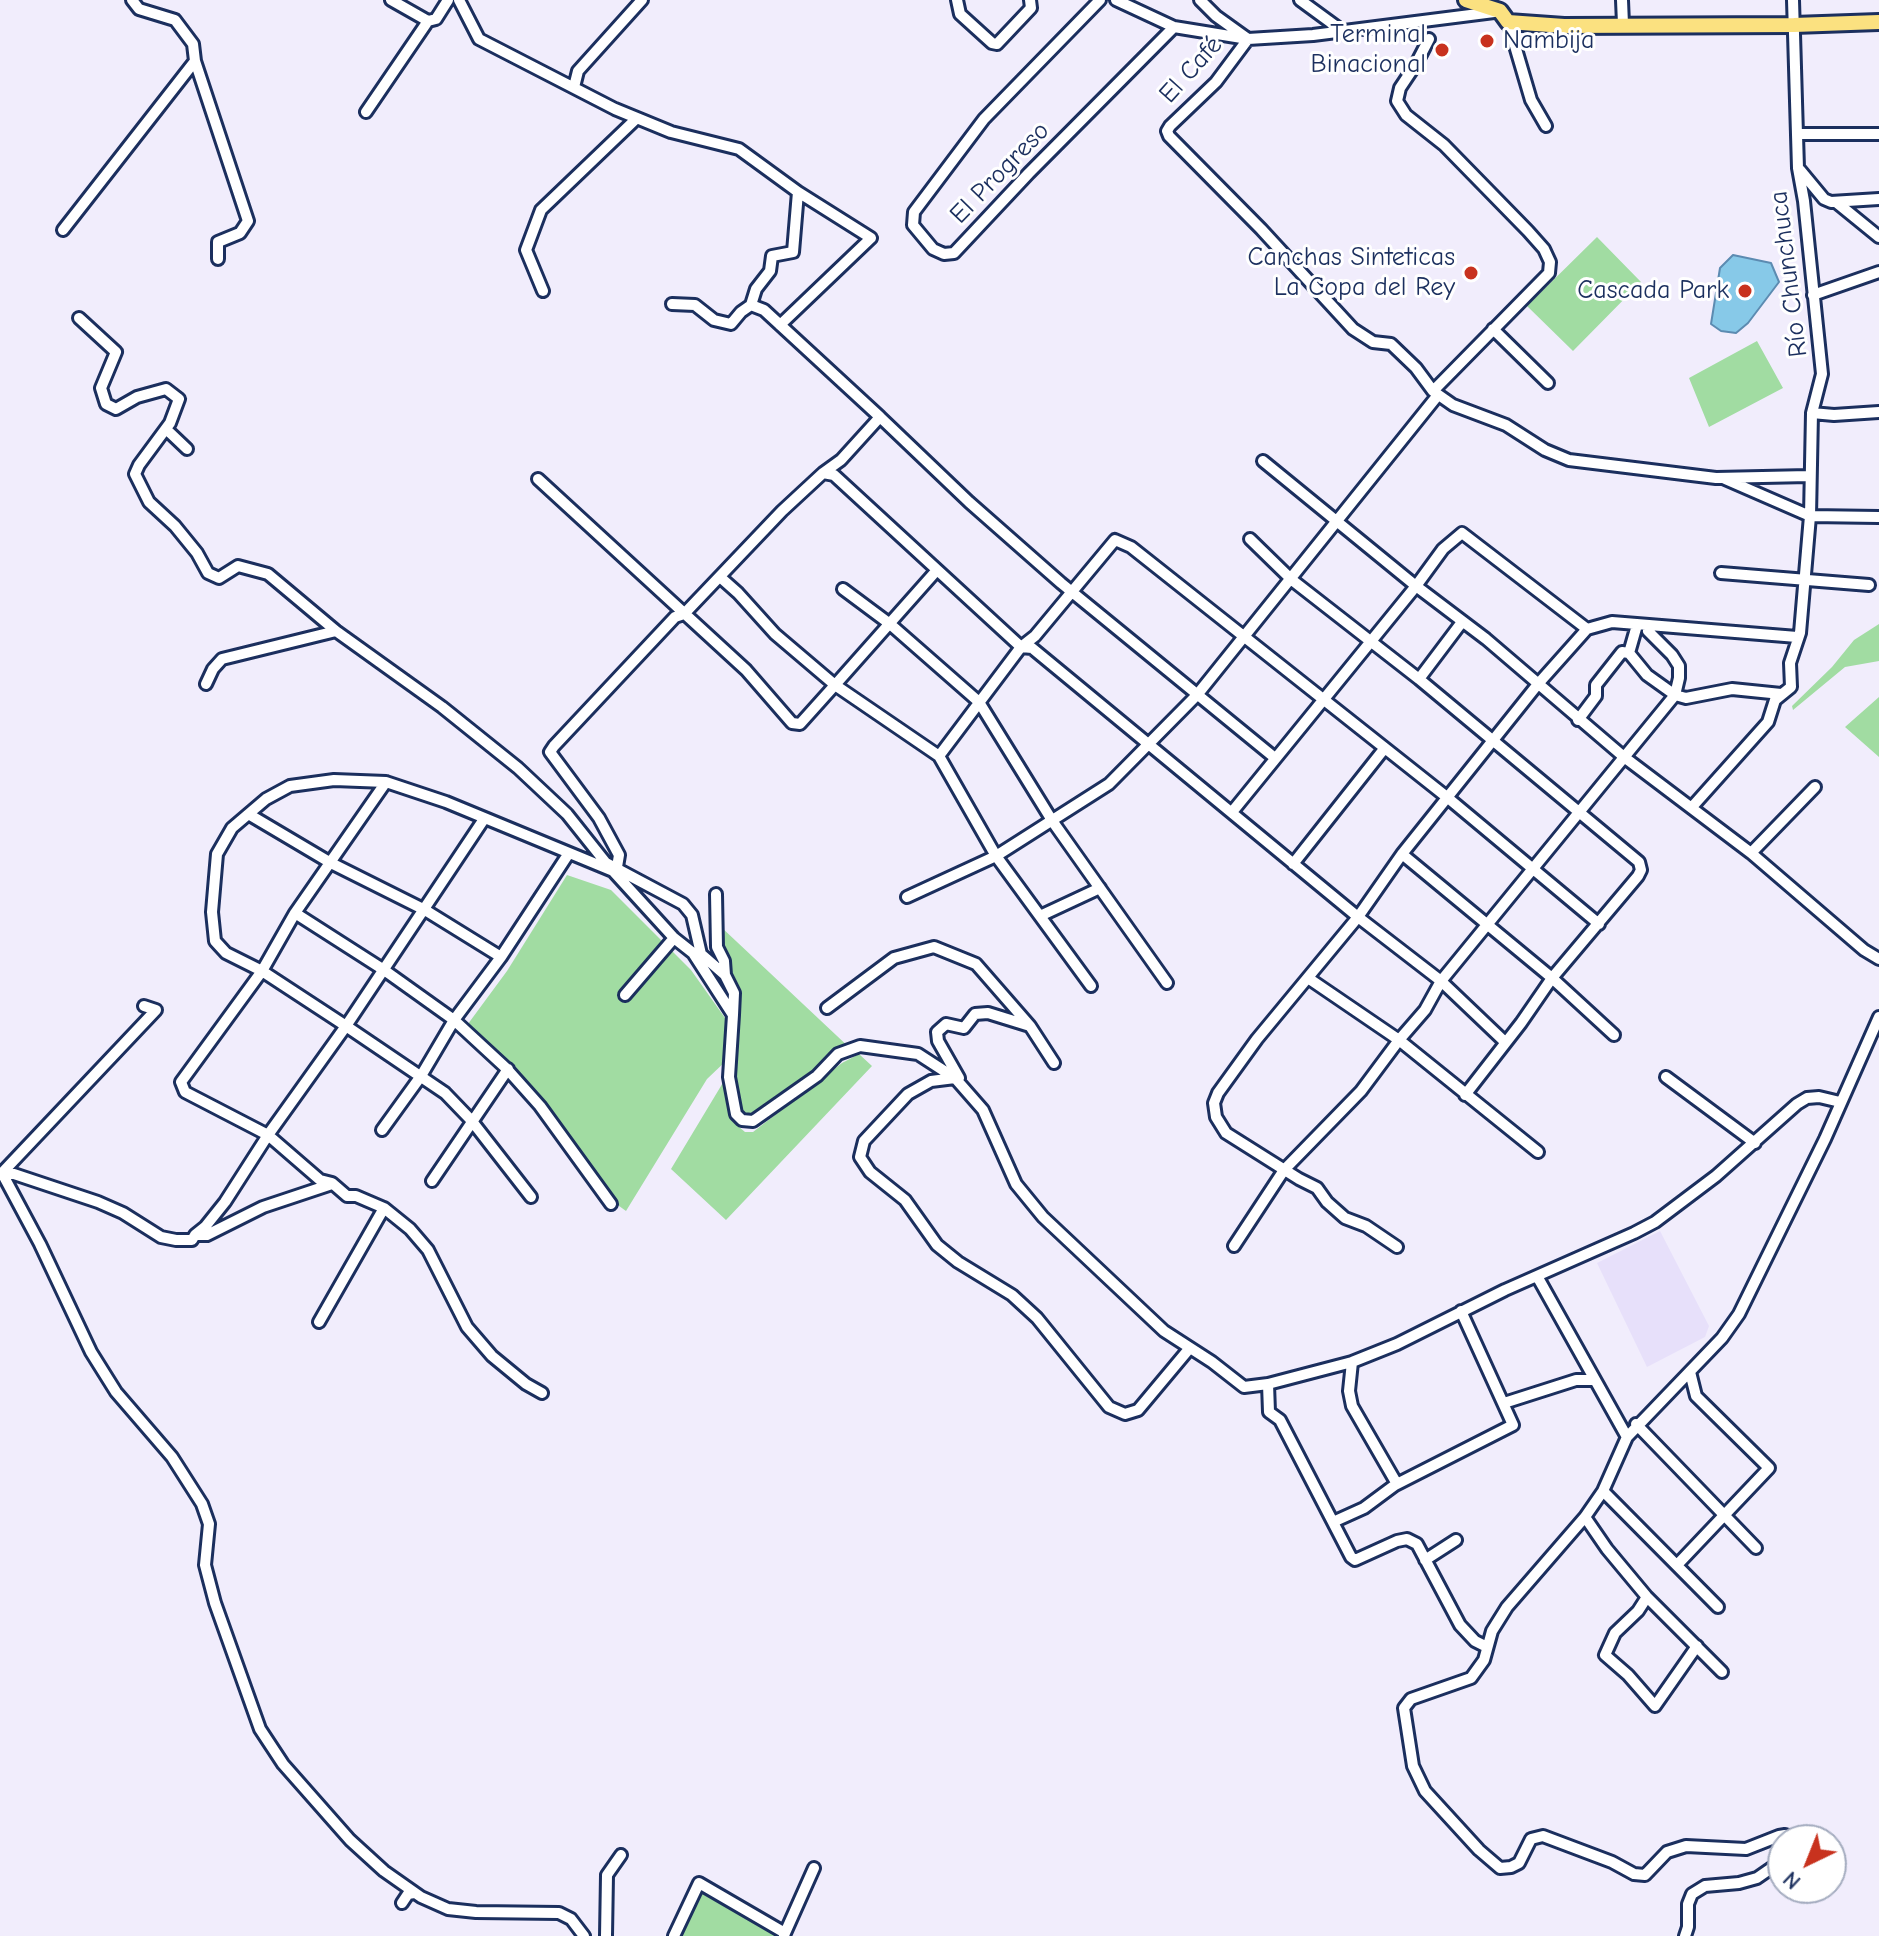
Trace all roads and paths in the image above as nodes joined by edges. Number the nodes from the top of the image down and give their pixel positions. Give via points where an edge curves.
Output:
1 (132, 0) edge
2 (391, 0) edge
3 (448, 0) edge
4 (459, 0) edge
5 (642, 0) edge
6 (957, 0) edge
7 (1030, 0) edge
8 (1100, 0) edge
9 (1116, 0) edge
10 (1200, 0) edge
11 (1300, 0) edge
12 (1466, 0) edge
13 (1622, 0) edge
14 (1793, 0) edge
15 (1484, 3) edge
16 (1504, 17) junction
17 (428, 21) junction
18 (1879, 22) edge
19 (1623, 24) junction
20 (1794, 25) junction
21 (1174, 27) junction
22 (1341, 30) junction
23 (1248, 39) junction
24 (1429, 39) dead end
25 (195, 61) junction
26 (574, 87) junction
27 (366, 112) dead end
28 (637, 118) junction
29 (1546, 126) dead end
30 (1797, 134) junction
31 (1879, 134) edge
32 (1798, 168) junction
33 (798, 192) junction
34 (1879, 199) edge
35 (1836, 202) junction
36 (63, 230) dead end
37 (1879, 237) edge
38 (218, 259) dead end
39 (1879, 272) edge
40 (543, 291) dead end
41 (1813, 295) junction
42 (672, 304) dead end
43 (751, 305) junction
44 (79, 318) dead end
45 (780, 325) junction
46 (1493, 329) junction
47 (1548, 383) dead end
48 (1435, 393) junction
49 (1879, 412) edge
50 (1812, 413) junction
51 (880, 417) junction
52 (166, 429) junction
53 (187, 449) dead end
54 (1263, 461) dead end
55 (823, 473) junction
56 (1809, 476) junction
57 (1721, 477) junction
58 (538, 479) dead end
59 (1810, 516) junction
60 (1879, 517) edge
61 (1337, 519) junction
62 (1250, 539) dead end
63 (937, 570) junction
64 (1721, 573) dead end
65 (720, 577) junction
66 (1292, 580) junction
67 (1805, 580) junction
68 (1869, 585) dead end
69 (1416, 586) junction
70 (843, 589) dead end
71 (1071, 591) junction
72 (684, 614) junction
73 (1462, 622) junction
74 (890, 624) junction
75 (1637, 625) junction
76 (1651, 626) junction
77 (1587, 629) junction
78 (336, 631) junction
79 (1247, 636) junction
80 (1797, 637) junction
81 (1370, 640) junction
82 (1021, 647) junction
83 (1629, 653) junction
84 (1419, 679) junction
85 (206, 684) dead end
86 (1538, 684) junction
87 (835, 685) junction
88 (1781, 694) junction
89 (1197, 695) junction
90 (1675, 695) junction
91 (1322, 700) junction
92 (979, 702) junction
93 (1578, 720) junction
94 (1494, 743) junction
95 (1151, 744) junction
96 (1384, 749) junction
97 (939, 756) junction
98 (1624, 757) junction
99 (1275, 758) junction
100 (386, 782) junction
101 (1815, 787) dead end
102 (1448, 798) junction
103 (1692, 807) junction
104 (1580, 811) junction
105 (1232, 812) junction
106 (250, 815) junction
107 (484, 819) junction
108 (1053, 822) junction
109 (569, 853) junction
110 (1751, 853) junction
111 (1402, 854) junction
112 (996, 856) junction
113 (331, 863) junction
114 (1293, 864) junction
115 (615, 869) junction
116 (1533, 870) junction
117 (1100, 888) junction
118 (716, 894) dead end
119 (907, 897) dead end
120 (425, 910) junction
121 (295, 913) junction
122 (1040, 916) junction
123 (1358, 917) junction
124 (1599, 924) junction
125 (1488, 925) junction
126 (674, 938) junction
127 (501, 957) junction
128 (1879, 959) edge
129 (384, 970) junction
130 (262, 971) junction
131 (725, 975) junction
132 (1308, 978) junction
133 (1552, 978) junction
134 (1441, 981) junction
135 (1167, 983) dead end
136 (1091, 986) dead end
137 (625, 995) dead end
138 (144, 1006) dead end
139 (827, 1008) dead end
140 (733, 1015) junction
141 (1879, 1017) edge
142 (454, 1020) junction
143 (346, 1026) junction
144 (1030, 1026) junction
145 (1614, 1035) dead end
146 (1399, 1040) junction
147 (1505, 1042) junction
148 (1054, 1063) dead end
149 (508, 1069) junction
150 (421, 1076) junction
151 (1666, 1077) dead end
152 (958, 1081) junction
153 (1465, 1095) junction
154 (1840, 1102) junction
155 (471, 1120) junction
156 (382, 1130) dead end
157 (268, 1135) junction
158 (1755, 1143) junction
159 (1538, 1152) dead end
160 (1284, 1170) junction
161 (1, 1174) edge
162 (432, 1181) dead end
163 (332, 1183) junction
164 (531, 1197) dead end
165 (611, 1204) dead end
166 (384, 1208) junction
167 (195, 1235) junction
168 (1234, 1246) dead end
169 (1397, 1247) dead end
170 (1537, 1276) junction
171 (1461, 1311) junction
172 (319, 1322) dead end
173 (1189, 1349) junction
174 (1352, 1362) junction
175 (1690, 1372) junction
176 (1593, 1380) junction
177 (1268, 1384) junction
178 (542, 1393) dead end
179 (1504, 1403) junction
180 (1636, 1424) junction
181 (1627, 1437) junction
182 (1397, 1484) junction
183 (1603, 1491) junction
184 (1724, 1516) junction
185 (1585, 1517) junction
186 (1333, 1522) junction
187 (1456, 1540) dead end
188 (1756, 1548) dead end
189 (1425, 1560) junction
190 (1677, 1565) junction
191 (1647, 1597) junction
192 (1718, 1607) dead end
193 (1697, 1646) junction
194 (1487, 1647) junction
195 (1722, 1672) dead end
196 (1767, 1841) edge
197 (621, 1855) dead end
198 (814, 1868) dead end
199 (1767, 1871) edge
200 (414, 1893) junction
201 (402, 1903) dead end
202 (785, 1935) edge
203 (584, 1936) edge
204 (606, 1936) edge
205 (674, 1936) edge
206 (1685, 1936) edge

1 - 25 street via 139,9 175,20 193,44
2 - 17 street
3 - 17 street via 436,19
4 - 26 street via 479,39
5 - 26 street via 578,71
6 - 7 street via 960,14 997,44 1031,8
8 - 21 street, El Progreso via 984,119 912,219 933,249 954,253
9 - 21 street
10 - 23 street
11 - 22 street
12 - 15 highway
13 - 19 street
14 - 20 street, Río Chunchuca
15 - 16 highway
16 - 19 highway via 1564,26
16 - 22 street
16 - 29 street via 1531,100
17 - 27 street
18 - 20 highway
19 - 20 highway
20 - 30 street, Río Chunchuca
21 - 23 street
22 - 23 street
23 - 48 street, El Café via 1216,82 1167,131 1353,329 1373,342 1391,344
24 - 46 street via 1397,101 1528,231 1550,262 1549,273
25 - 36 street
25 - 38 street via 248,221 240,233 218,242
26 - 28 street
28 - 33 street via 739,149
28 - 40 street via 541,210 526,250
30 - 31 street
30 - 32 street, Río Chunchuca
32 - 35 street via 1824,199
32 - 41 street, Río Chunchuca
33 - 43 street via 793,252 772,256 770,271
33 - 45 street via 871,238
34 - 35 street
35 - 37 street
39 - 41 street
41 - 50 street, Río Chunchuca via 1822,374
42 - 43 street via 695,305 714,320 731,324
43 - 45 street
44 - 52 street via 116,352 101,388 106,404 116,409 166,389 179,399
45 - 51 street
46 - 47 street
46 - 48 street
48 - 57 street via 1569,460
48 - 61 street
49 - 50 street
50 - 56 street, Río Chunchuca
51 - 55 street
51 - 71 street
52 - 53 street
52 - 78 street via 135,474 149,502 175,526 208,573 219,578 238,566 268,574
54 - 61 street
55 - 63 street via 834,475
55 - 65 street
56 - 57 street
56 - 59 street, Río Chunchuca
57 - 59 street
58 - 72 street
59 - 60 street
59 - 67 street, Río Chunchuca
61 - 66 street
61 - 69 street
62 - 66 street
63 - 74 street
63 - 82 street
64 - 67 street
65 - 72 street
65 - 87 street
66 - 79 street
66 - 81 street
67 - 68 street
67 - 80 street, Río Chunchuca
69 - 73 street
69 - 77 street via 1462,533
69 - 81 street
70 - 74 street
71 - 79 street via 1115,540
71 - 82 street
71 - 89 street
72 - 87 street via 746,670 792,723 800,724
72 - 115 street via 675,617 550,752 599,818 619,855
73 - 84 street
73 - 86 street
74 - 87 street
74 - 92 street
75 - 76 street
75 - 77 street via 1612,622
75 - 83 street
76 - 80 street
76 - 90 street via 1648,631 1679,666
77 - 86 street
78 - 85 street via 222,659
78 - 115 street via 518,768
79 - 89 street
79 - 91 street
80 - 88 street, Río Chunchuca via 1790,663 1792,686
81 - 84 street
81 - 91 street
82 - 92 street
82 - 95 street via 1032,648
83 - 90 street via 1647,675
83 - 93 street via 1622,652 1596,685 1596,696
84 - 94 street
86 - 93 street
86 - 94 street
87 - 97 street
88 - 90 street via 1732,689 1686,698
88 - 103 street, Río Chunchuca via 1770,720
89 - 95 street
89 - 99 street
90 - 98 street
91 - 96 street
91 - 99 street
92 - 97 street
92 - 108 street
93 - 98 street
94 - 102 street
94 - 104 street
95 - 105 street
95 - 108 street via 1109,784
96 - 102 street
96 - 114 street
97 - 112 street
98 - 103 street
98 - 104 street
99 - 105 street
100 - 106 street via 334,780 290,786
100 - 107 street
100 - 113 street
101 - 110 street
102 - 111 street
102 - 116 street
103 - 110 street
104 - 116 street
104 - 124 street via 1639,862 1641,870
105 - 114 street
106 - 113 street
106 - 130 street via 232,828 217,854 212,912 215,941 226,953
107 - 109 street
107 - 120 street
108 - 112 street
108 - 117 street
109 - 115 street
109 - 127 street
110 - 128 street
111 - 123 street
111 - 125 street
112 - 119 street
112 - 122 street
113 - 120 street
113 - 121 street
114 - 123 street
115 - 126 street
115 - 131 street via 683,904 692,915 701,954
116 - 124 street
116 - 125 street
117 - 122 street
117 - 135 street
118 - 131 street via 717,947
120 - 127 street
120 - 129 street
121 - 129 street
121 - 130 street
122 - 136 street
123 - 132 street
123 - 134 street
124 - 133 street
125 - 133 street
125 - 134 street
126 - 137 street
126 - 140 street via 693,953
127 - 142 street
129 - 142 street
129 - 143 street
130 - 143 street
130 - 157 street via 181,1082 185,1092
131 - 140 street via 734,993
132 - 146 street
132 - 160 street via 1257,1039 1214,1103 1226,1133
133 - 145 street
133 - 147 street
134 - 146 street
134 - 147 street
138 - 161 street via 156,1010
139 - 144 street via 894,958 934,947 976,964
140 - 152 street via 729,1077 736,1114 742,1120 753,1121 817,1076 838,1054 860,1046 918,1054
141 - 154 street
142 - 149 street
142 - 150 street
143 - 150 street
143 - 157 street
144 - 148 street
144 - 152 street via 988,1013 975,1014 964,1028 946,1024 937,1032 938,1041
146 - 153 street
146 - 160 street via 1344,1111
147 - 153 street
149 - 155 street
149 - 165 street
150 - 155 street
150 - 156 street
151 - 158 street
152 - 173 street via 983,1110 1016,1184 1043,1217
152 - 173 street via 931,1081 908,1094 864,1141 860,1157 870,1172 905,1200 937,1245 1037,1318 1109,1407 1125,1414 1138,1410
153 - 159 street
154 - 158 street via 1807,1098
154 - 175 street via 1739,1314
155 - 162 street
155 - 164 street
157 - 163 street via 320,1180
157 - 167 street via 225,1202
158 - 170 street via 1655,1222
160 - 168 street
160 - 169 street via 1317,1188 1345,1218
161 - 167 street via 98,1202 161,1237 192,1240
161 - 200 street via 107,1379 172,1457 202,1504 209,1524 205,1565 260,1729 283,1764 350,1840
163 - 166 street via 347,1196
163 - 167 street via 263,1207 207,1235
166 - 172 street
166 - 178 street via 428,1250 475,1337
170 - 171 street
170 - 176 street
171 - 174 street
171 - 179 street
173 - 177 street via 1244,1387
174 - 177 street
174 - 182 street via 1352,1406
175 - 180 street
175 - 184 street via 1696,1396 1769,1468
176 - 179 street via 1576,1380
176 - 181 street
177 - 186 street via 1269,1412 1280,1420
179 - 182 street via 1513,1425
180 - 181 street
180 - 184 street
181 - 183 street
182 - 186 street
183 - 185 street
183 - 190 street
184 - 188 street
184 - 190 street
185 - 191 street
185 - 194 street via 1507,1607
186 - 189 street via 1355,1560 1407,1539 1417,1544
187 - 189 street
189 - 194 street via 1460,1625
190 - 192 street
191 - 193 street
191 - 193 street via 1615,1633 1605,1655 1655,1706
193 - 195 street
194 - 196 street via 1471,1678 1411,1699 1404,1708 1413,1766 1425,1791 1500,1868 1519,1863 1531,1839 1543,1836 1645,1875 1667,1852 1686,1846 1746,1849
197 - 204 street via 607,1875
198 - 202 street
199 - 206 street via 1692,1894
200 - 201 street
200 - 203 street via 448,1909 559,1913
202 - 205 street via 699,1883

